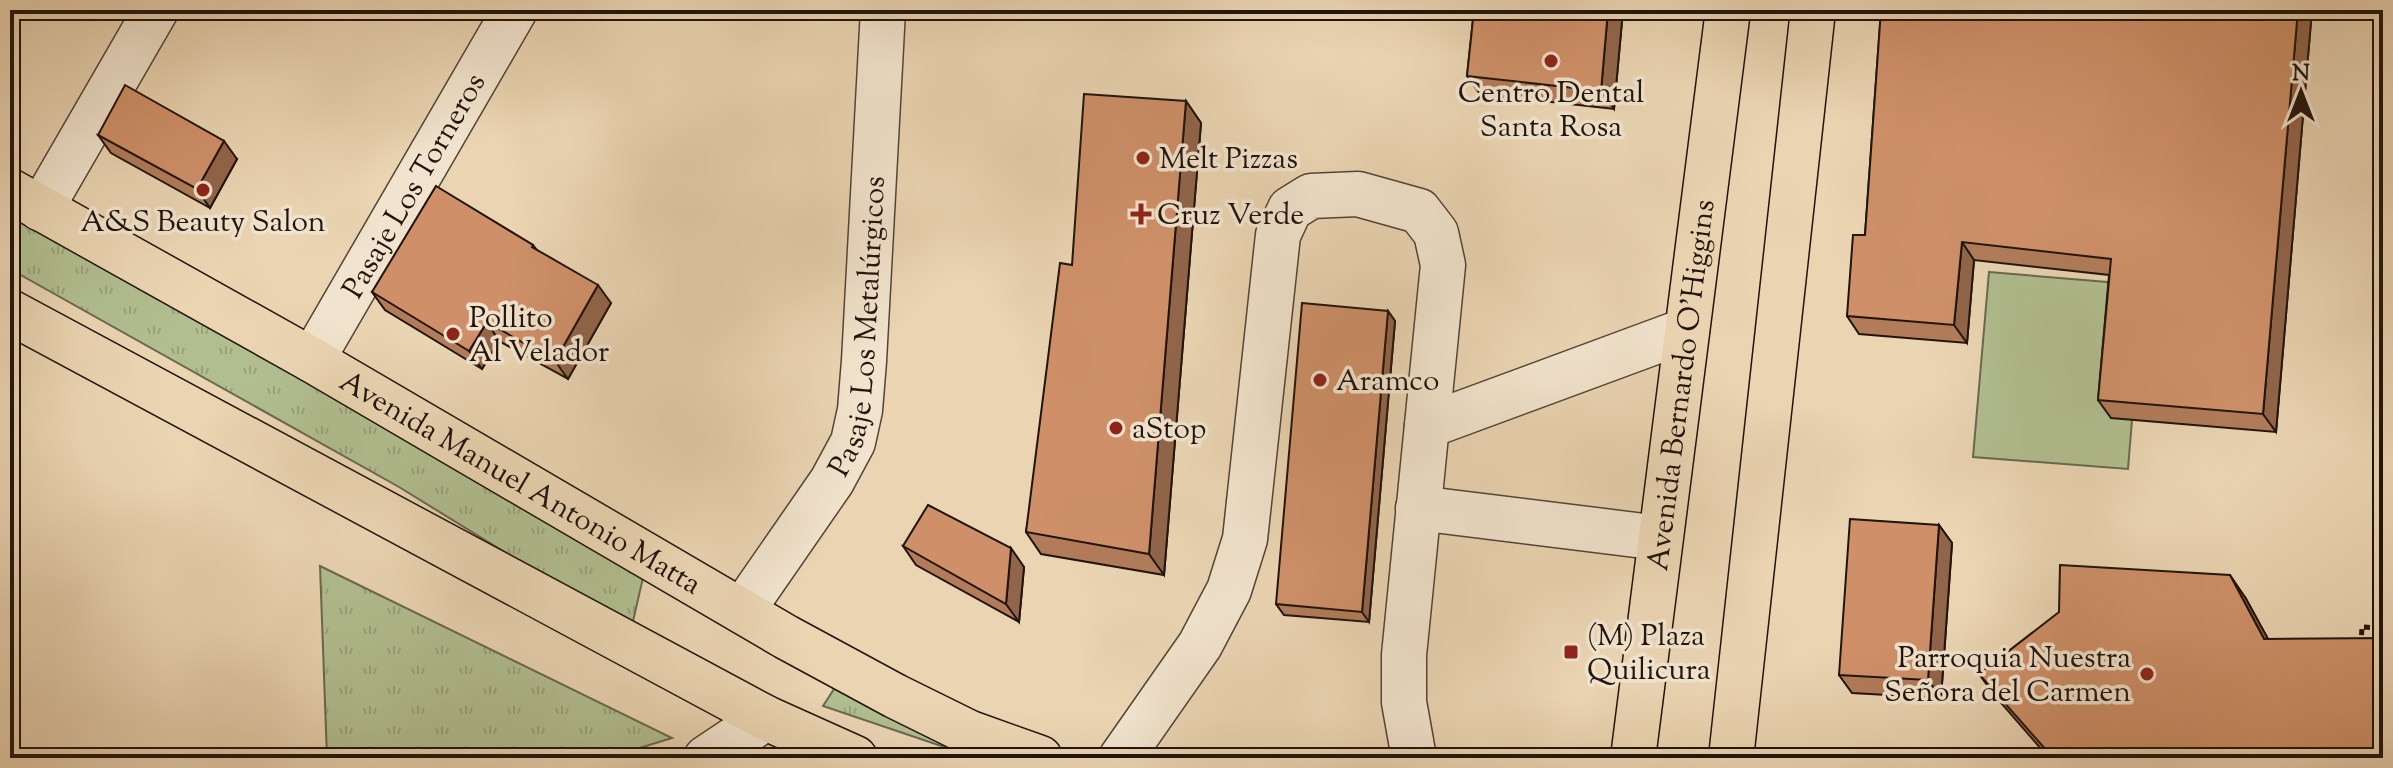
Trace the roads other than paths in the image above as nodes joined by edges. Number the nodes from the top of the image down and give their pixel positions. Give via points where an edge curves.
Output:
1 (156, 10) edge
2 (515, 10) edge
3 (883, 10) edge
4 (1728, 10) edge
5 (1813, 10) edge
6 (25, 200) edge
7 (10, 312) edge
8 (1687, 330) junction
9 (312, 360) junction
10 (1427, 426) junction
11 (1418, 508) junction
12 (1660, 538) junction
13 (742, 611) junction
14 (766, 718) junction
15 (706, 758) edge
16 (855, 758) edge
17 (1040, 758) edge
18 (1121, 758) edge
19 (1414, 758) edge
20 (1633, 758) edge
21 (1731, 758) edge

1 - 6 street
2 - 9 street, Pasaje Los Torneros
3 - 13 street, Pasaje Los Metalúrgicos via 864,361 853,442
4 - 8 main road, Avenida Bernardo O'Higgins
5 - 21 main road
6 - 9 main road, Avenida Manuel Antonio Matta
7 - 14 main road
8 - 10 street
8 - 12 main road, Avenida Bernardo O'Higgins
9 - 13 main road, Avenida Manuel Antonio Matta
10 - 11 street
10 - 18 street via 1443,265 1436,233 1419,211 1358,194 1311,196 1290,209 1278,235 1245,539 1229,590 1200,645
11 - 12 street
11 - 19 street via 1404,655 1404,702
12 - 20 main road, Avenida Bernardo O'Higgins
13 - 17 main road, Avenida Manuel Antonio Matta via 970,733
14 - 15 street
14 - 16 main road

